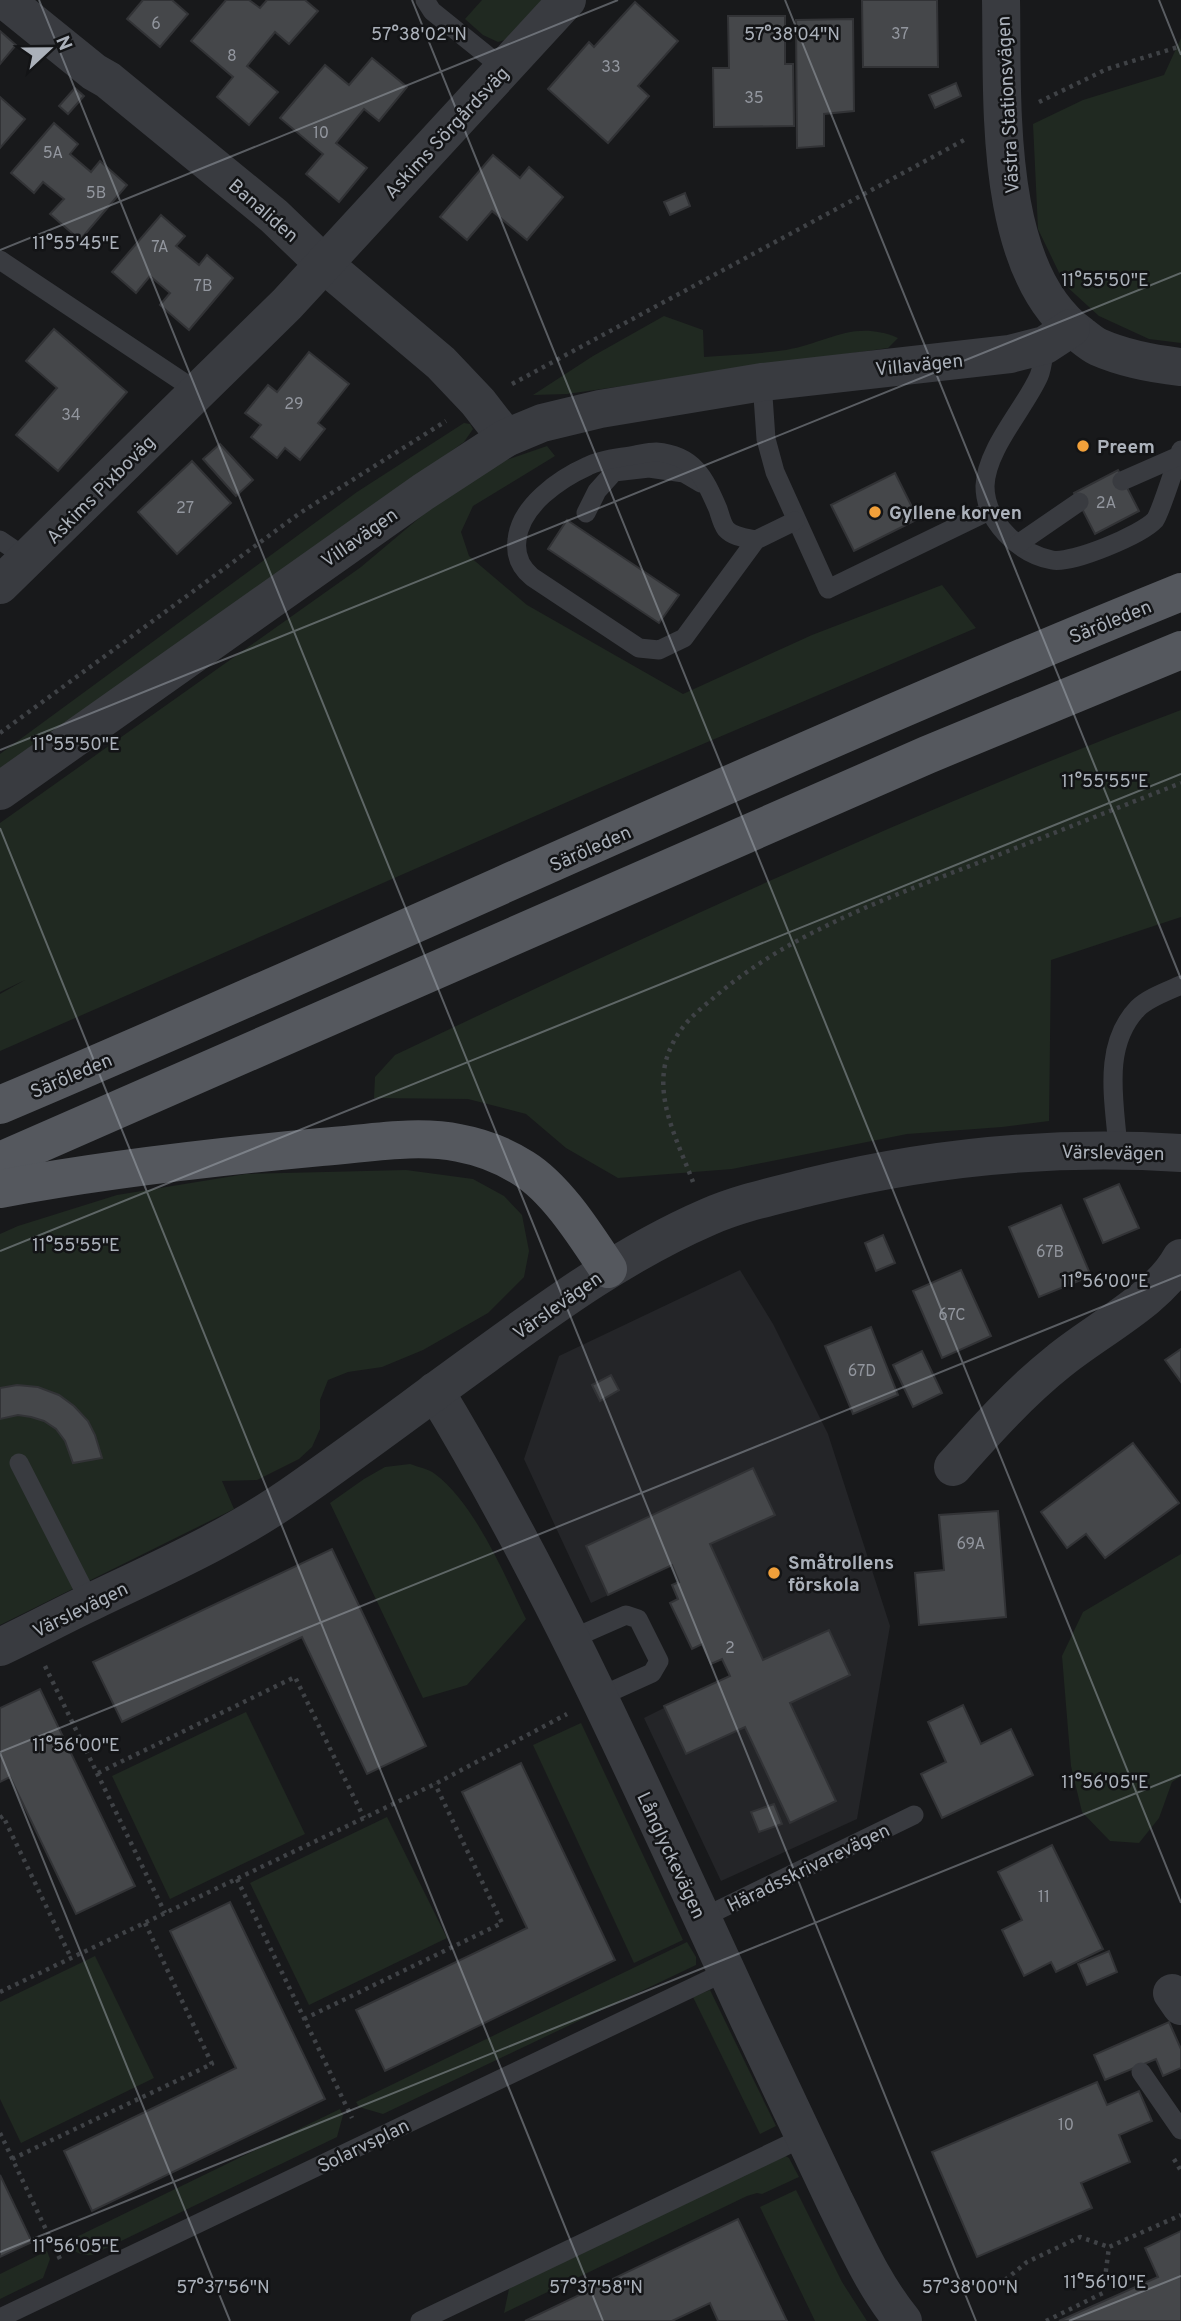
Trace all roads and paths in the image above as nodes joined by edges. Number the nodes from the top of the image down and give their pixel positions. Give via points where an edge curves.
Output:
1 (425, 0) edge
2 (568, 0) edge
3 (1001, 0) edge
4 (19, 4) edge
5 (1181, 46) edge
6 (505, 69) junction
7 (1004, 118) junction
8 (0, 260) edge
9 (325, 265) junction
10 (1058, 336) junction
11 (1181, 367) edge
12 (762, 382) junction
13 (198, 392) junction
14 (478, 402) junction
15 (506, 438) junction
16 (1180, 453) edge
17 (1122, 481) dead end
18 (708, 486) junction
19 (1079, 502) dead end
20 (989, 511) junction
21 (586, 513) dead end
22 (795, 521) junction
23 (756, 540) junction
24 (1018, 544) junction
25 (14, 549) edge
26 (0, 585) edge
27 (1181, 592) edge
28 (1181, 650) edge
29 (0, 733) edge
30 (1181, 783) edge
31 (0, 791) edge
32 (1181, 985) edge
33 (0, 1105) edge
34 (1118, 1149) junction
35 (1181, 1153) edge
36 (0, 1161) edge
37 (0, 1189) edge
38 (707, 1217) junction
39 (1181, 1258) edge
40 (608, 1269) junction
41 (435, 1391) junction
42 (19, 1463) dead end
43 (953, 1467) dead end
44 (90, 1602) junction
45 (15, 1640) edge
46 (569, 1640) junction
47 (599, 1697) junction
48 (98, 1773) junction
49 (435, 1784) junction
50 (914, 1815) dead end
51 (0, 1818) edge
52 (364, 1818) junction
53 (237, 1879) junction
54 (165, 1913) junction
55 (702, 1918) junction
56 (145, 1923) junction
57 (71, 1958) junction
58 (727, 1971) junction
59 (0, 1993) edge
60 (304, 2019) junction
61 (1141, 2072) dead end
62 (1181, 2130) edge
63 (0, 2133) edge
64 (804, 2137) junction
65 (364, 2144) junction
66 (1170, 2152) dead end
67 (12, 2159) junction
68 (1181, 2171) edge
69 (1181, 2214) edge
70 (1110, 2247) junction
71 (1005, 2280) dead end
72 (72, 2284) junction
73 (0, 2318) edge
74 (420, 2321) edge
75 (903, 2321) edge
76 (1046, 2321) edge

1 - 6 lane via 432,11
2 - 6 street, Askims Sörgårdsväg
3 - 7 street, Västra Stationsvägen
4 - 9 street, Banaliden via 274,216
5 - 7 path via 1107,69
6 - 9 street, Askims Sörgårdsväg
7 - 10 street, Västra Stationsvägen via 1016,225 1027,264
7 - 14 path
8 - 13 lane
9 - 13 street, Askims Pixboväg
9 - 14 street, Banaliden via 440,363
10 - 11 street, Västra Stationsvägen
10 - 12 street, Villavägen via 1010,354
10 - 20 lane via 993,456 985,485
12 - 15 street, Villavägen via 600,409 542,423
12 - 22 lane via 766,439
13 - 25 street, Askims Pixboväg
14 - 15 street, Banaliden
14 - 29 path via 300,513
15 - 31 street, Villavägen
16 - 17 lane
16 - 24 lane via 1155,520 1114,545 1053,561
18 - 21 lane via 684,474 649,468 614,472
18 - 23 lane via 726,528
18 - 23 lane via 695,467 680,457 654,452 589,465 532,504 518,528 518,561 532,577 639,648 659,650 684,638
19 - 24 lane
20 - 22 lane via 828,589
20 - 24 lane
22 - 23 lane
25 - 26 street, Askims Pixboväg
27 - 33 main road, Säröleden via 1019,657
28 - 36 main road via 828,798
30 - 38 path via 869,905 751,967 692,1016 671,1046 662,1083 667,1115
32 - 34 lane via 1139,1006 1122,1031 1112,1062
34 - 35 street, Värslevägen
34 - 38 street, Värslevägen via 1048,1151 910,1166 754,1201
37 - 40 main road via 225,1156 406,1140 458,1142 525,1168 555,1196
38 - 40 street, Värslevägen
39 - 43 street via 1156,1289 1058,1361
40 - 41 street, Värslevägen
41 - 44 street, Värslevägen via 237,1530
41 - 46 street, Långlyckevägen
42 - 44 lane
44 - 45 street, Värslevägen
45 - 48 path
46 - 47 street, Långlyckevägen
46 - 47 lane via 626,1615 638,1619 659,1661 652,1673
47 - 49 path
47 - 55 street, Långlyckevägen
48 - 52 path via 295,1677
48 - 54 path
49 - 52 path
49 - 60 path via 502,1923
50 - 55 lane, Häradsskrivarevägen
51 - 57 path via 3,1816
52 - 53 path
53 - 54 path
53 - 60 path
54 - 56 path
55 - 58 street, Långlyckevägen
56 - 57 path
56 - 67 path via 212,2064
57 - 59 path
58 - 64 street, Långlyckevägen
58 - 65 lane, Solarvsplan
60 - 65 path
61 - 62 lane
63 - 67 path
64 - 74 lane
64 - 75 street, Långlyckevägen via 868,2269
65 - 72 lane, Solarvsplan
66 - 68 path
67 - 72 path
69 - 70 path
70 - 71 path via 1080,2237 1027,2262
70 - 76 path via 1103,2293
72 - 73 lane, Solarvsplan

